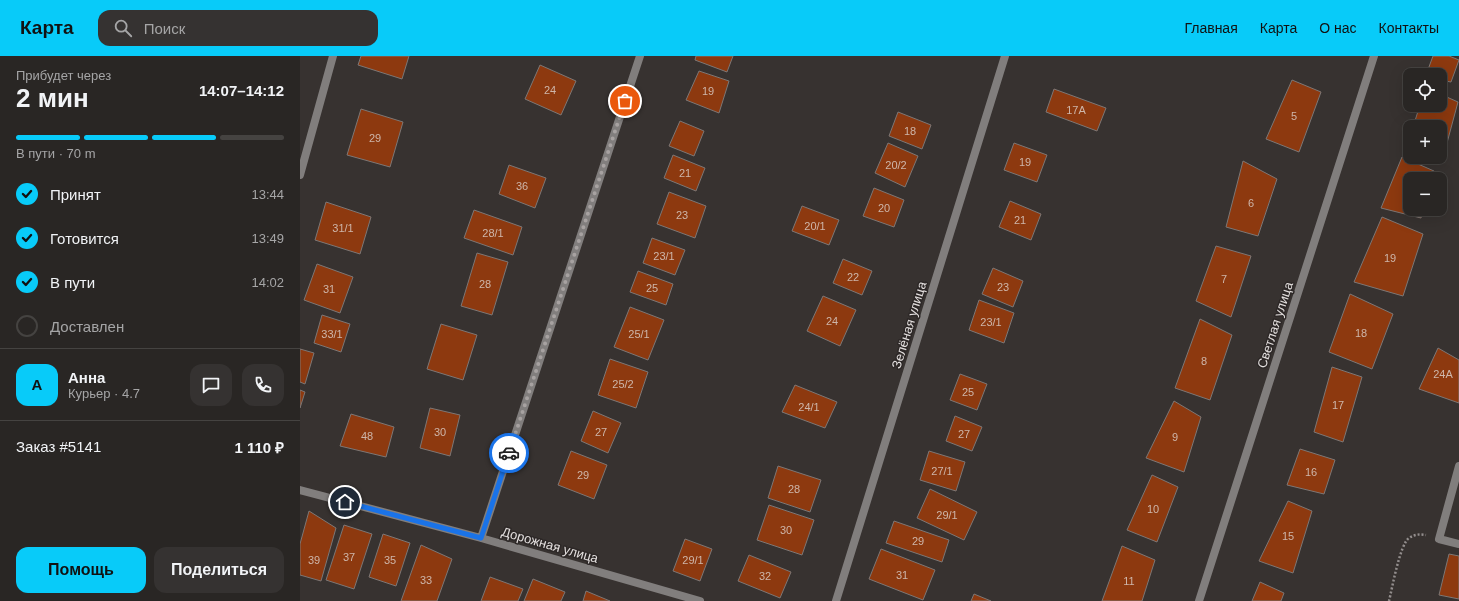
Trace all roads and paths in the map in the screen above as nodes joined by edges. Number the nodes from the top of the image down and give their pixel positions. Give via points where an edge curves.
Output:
1 (333, 56) edge
2 (640, 56) edge
3 (1005, 56) edge
4 (1374, 56) edge
5 (300, 175) edge
6 (1459, 466) edge
7 (300, 490) edge
8 (481, 538) junction
9 (1439, 539) junction
10 (1459, 544) edge
11 (700, 601) edge
12 (836, 601) edge
13 (1198, 601) edge
14 (1389, 601) edge

1 - 5 street
2 - 8 street
3 - 12 street, Зелёная улица
4 - 13 street, Светлая улица
6 - 9 street
7 - 8 street, Дорожная улица
8 - 11 street, Дорожная улица
9 - 10 street
9 - 14 path via 1419,534 1408,539 1401,551

